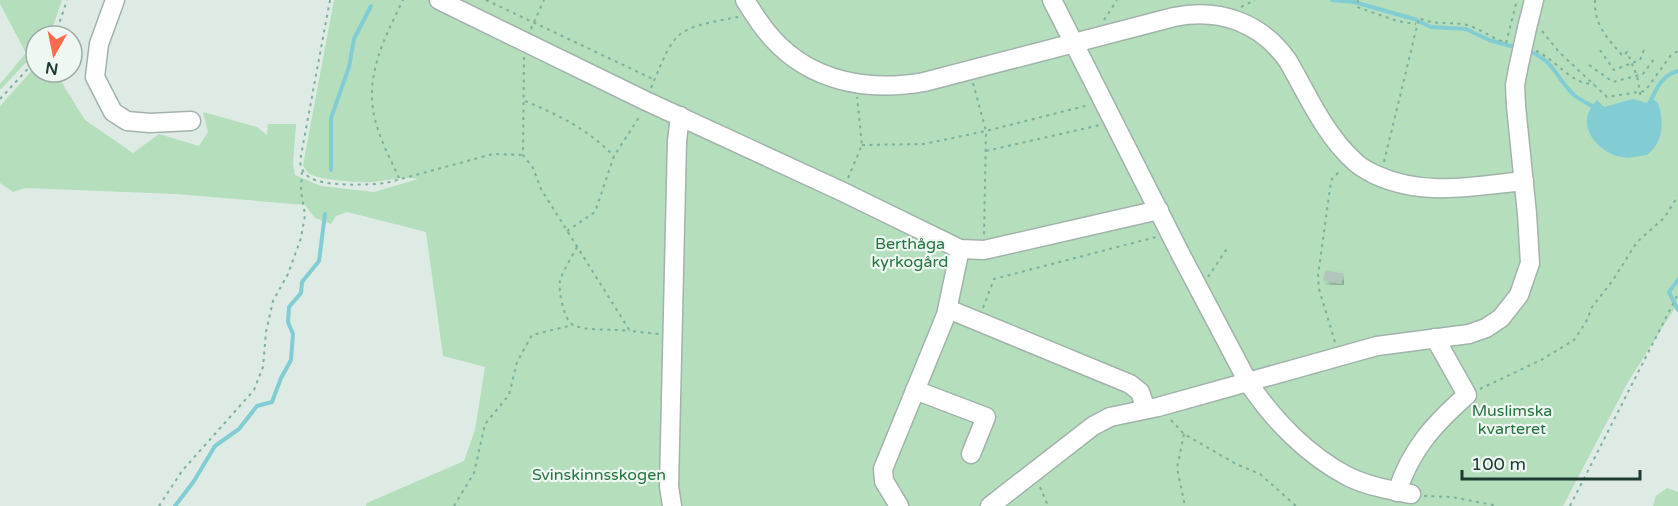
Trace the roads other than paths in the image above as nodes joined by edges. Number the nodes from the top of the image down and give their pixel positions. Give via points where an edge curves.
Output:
1 (115, 0) edge
2 (439, 0) edge
3 (1052, 0) edge
4 (1534, 0) edge
5 (750, 7) edge
6 (1073, 43) junction
7 (680, 116) junction
8 (191, 121) dead end
9 (1524, 181) junction
10 (1159, 210) junction
11 (960, 249) junction
12 (948, 309) junction
13 (1435, 338) junction
14 (1248, 382) junction
15 (915, 390) junction
16 (1152, 408) junction
17 (971, 454) dead end
18 (672, 506) edge
19 (899, 506) edge
20 (990, 506) edge

1 - 8 lane via 99,44 95,77 113,112 127,121
2 - 7 lane
3 - 6 lane
4 - 9 lane, bridge via 1515,90
5 - 6 lane via 774,40 797,60 827,76 856,84 902,86
6 - 9 lane via 1188,15 1238,20 1267,38 1284,56 1330,133 1354,162 1380,177 1438,190
6 - 10 lane
7 - 11 lane
7 - 18 lane via 671,335
9 - 13 lane via 1530,263 1515,303 1486,328 1464,336
10 - 11 lane via 984,250
10 - 14 lane
11 - 12 lane
12 - 15 lane
12 - 16 lane via 1130,384
13 - 14 lane via 1387,344
13 - 14 lane via 1467,395 1428,433 1407,466 1404,493 1349,477 1323,461 1283,426
14 - 16 lane
15 - 17 lane via 986,417
15 - 19 lane via 883,469 884,481
16 - 20 lane via 1110,417 1093,426

